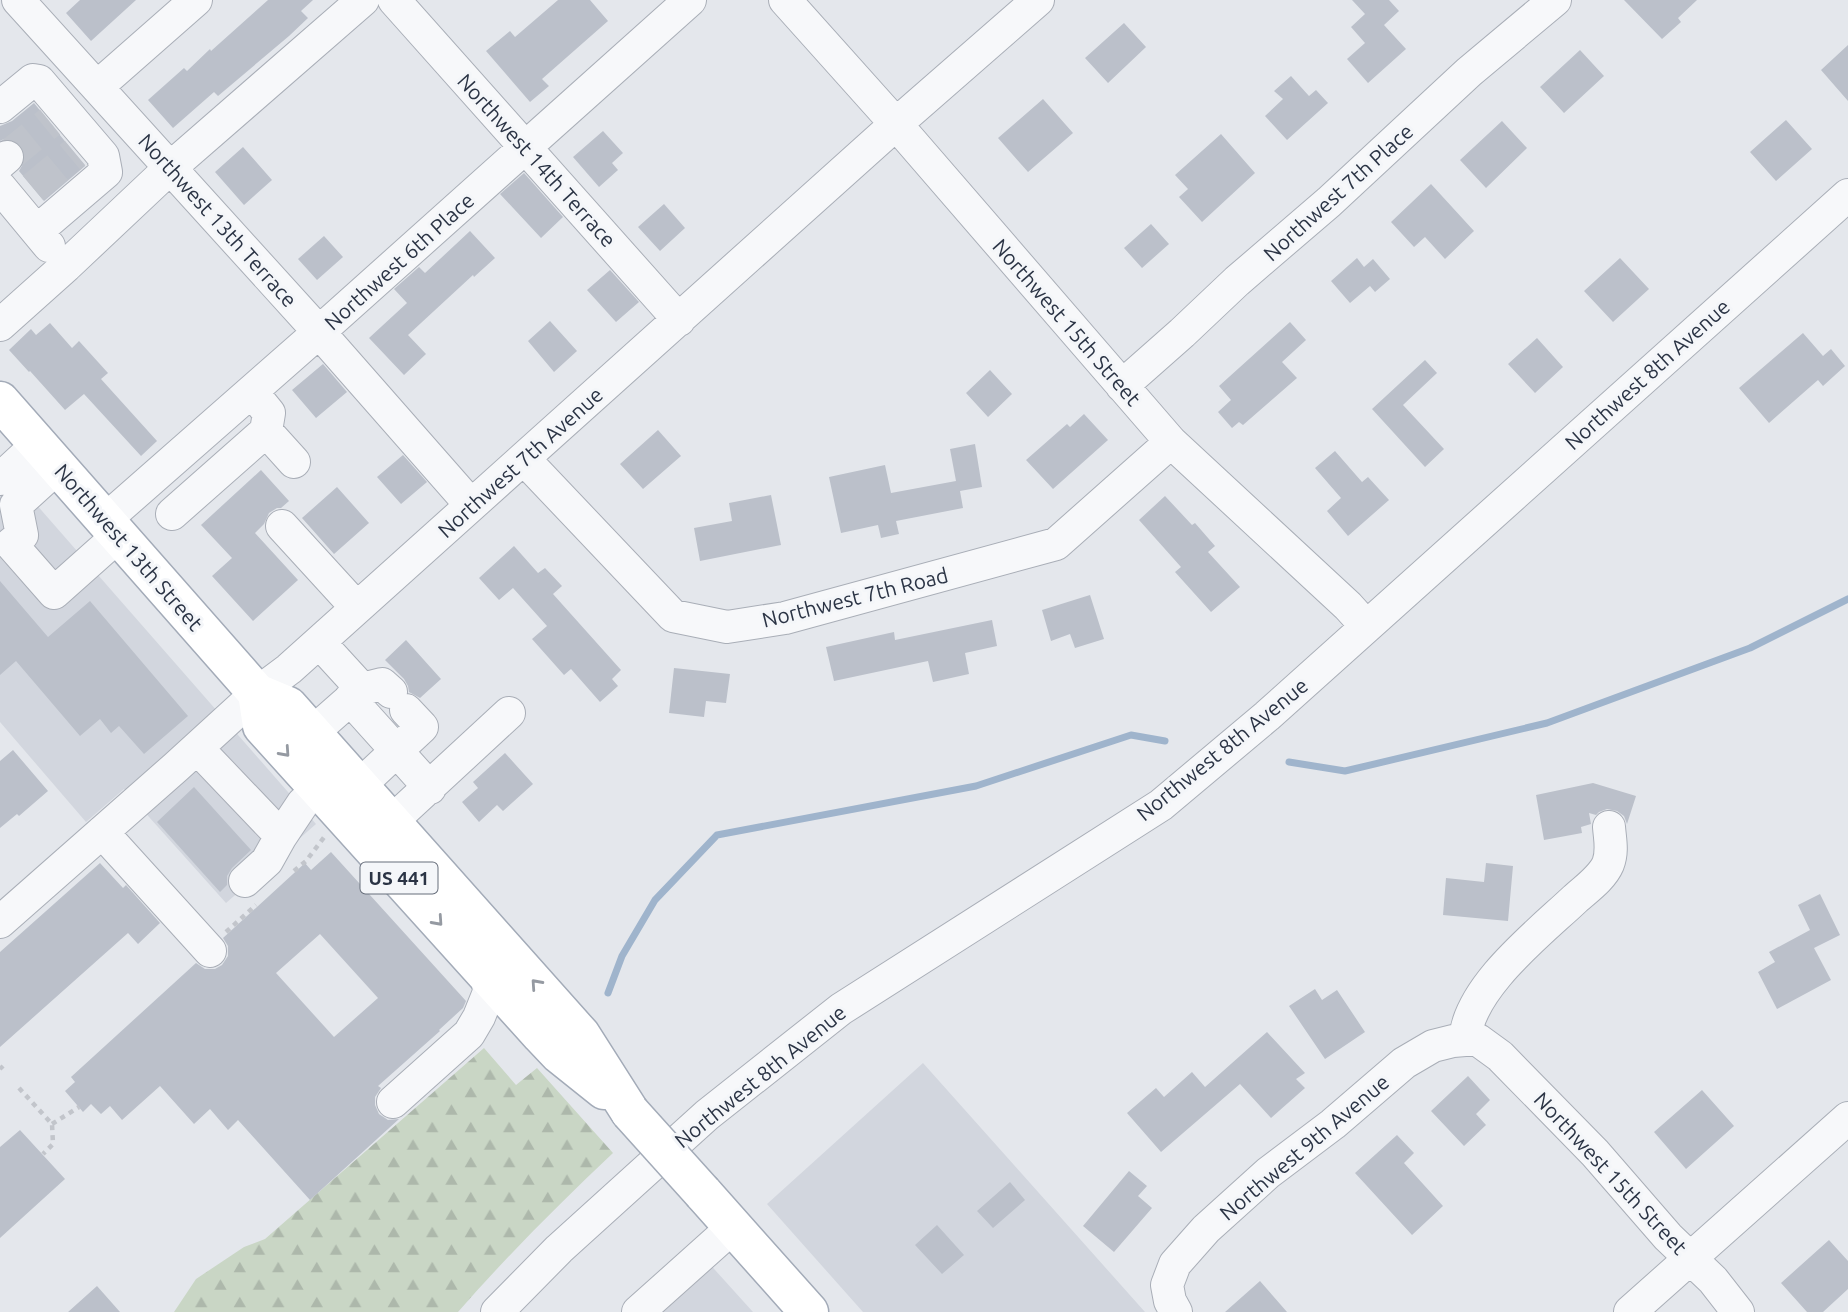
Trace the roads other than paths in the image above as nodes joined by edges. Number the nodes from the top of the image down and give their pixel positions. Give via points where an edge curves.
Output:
1 (17, 0) edge
2 (196, 0) edge
3 (363, 0) edge
4 (394, 0) edge
5 (690, 0) edge
6 (785, 0) edge
7 (1038, 0) edge
8 (1555, 0) edge
9 (0, 13) edge
10 (97, 87) junction
11 (0, 107) edge
12 (896, 124) junction
13 (527, 148) junction
14 (170, 168) junction
15 (16, 194) edge
16 (1848, 195) edge
17 (37, 231) junction
18 (66, 266) junction
19 (680, 320) junction
20 (0, 325) edge
21 (319, 332) junction
22 (1122, 386) junction
23 (252, 392) junction
24 (0, 401) edge
25 (265, 430) junction
26 (1171, 442) junction
27 (183, 452) junction
28 (48, 455) junction
29 (524, 459) junction
30 (294, 463) dead end
31 (0, 479) edge
32 (208, 482) junction
33 (471, 505) junction
34 (172, 514) dead end
35 (282, 526) dead end
36 (112, 528) junction
37 (357, 608) junction
38 (1366, 626) junction
39 (319, 642) junction
40 (257, 693) junction
41 (377, 697) junction
42 (509, 713) dead end
43 (312, 733) junction
44 (197, 748) junction
45 (396, 751) junction
46 (359, 786) junction
47 (430, 788) junction
48 (319, 789) junction
49 (391, 822) junction
50 (1609, 827) dead end
51 (102, 832) junction
52 (281, 835) junction
53 (245, 881) dead end
54 (0, 922) edge
55 (210, 951) dead end
56 (487, 974) junction
57 (531, 1023) junction
58 (469, 1034) junction
59 (1471, 1040) junction
60 (393, 1102) dead end
61 (630, 1112) junction
62 (1848, 1118) edge
63 (733, 1227) junction
64 (1691, 1258) junction
65 (1171, 1298) edge
66 (497, 1312) edge
67 (638, 1312) edge
68 (809, 1312) edge
69 (1630, 1312) edge
70 (1738, 1312) edge

1 - 9 street
1 - 10 street, Northwest 13th Terrace
2 - 10 street
3 - 14 street
4 - 13 street, Northwest 14th Terrace
5 - 13 street, Northwest 6th Place
6 - 12 street, Northwest 15th Street
7 - 12 street, Northwest 7th Avenue
8 - 22 street, Northwest 7th Place
10 - 14 street, Northwest 13th Terrace
11 - 17 street via 33,80 40,81 57,116 83,147 103,156 106,172
12 - 19 street, Northwest 7th Avenue
12 - 22 street, Northwest 15th Street
13 - 19 street, Northwest 14th Terrace
13 - 21 street, Northwest 6th Place
14 - 18 street
14 - 21 street, Northwest 13th Terrace
15 - 17 street
16 - 38 street, Northwest 8th Avenue
17 - 18 street
18 - 20 street
19 - 29 street, Northwest 7th Avenue
21 - 23 street, Northwest 6th Place
21 - 33 street, Northwest 13th Terrace
22 - 26 street, Northwest 15th Street
23 - 25 street via 270,413
23 - 27 street, Northwest 6th Place
24 - 28 main road, Northwest 13th Street / US 441
25 - 30 street
25 - 32 street
26 - 29 street, Northwest 7th Road via 1056,544 785,618 727,627 673,616
26 - 38 street, Northwest 15th Street
27 - 32 street
27 - 36 street, Northwest 6th Place
28 - 31 street
28 - 36 main road, Northwest 13th Street / US 441
28 - 36 street, Northwest 6th Place via 16,505 22,535 11,544 54,593
29 - 33 street, Northwest 7th Avenue
32 - 34 street
33 - 37 street, Northwest 7th Avenue
35 - 37 street
36 - 40 main road, Northwest 13th Street / US 441
37 - 39 street, Northwest 7th Avenue
38 - 66 street, Northwest 8th Avenue via 1161,805 841,1009 717,1107 559,1249
39 - 40 street, Northwest 7th Avenue
39 - 41 street
40 - 43 main road, Northwest 13th Street / US 441 via 288,706
40 - 44 street, Northwest 7th Avenue
40 -> 48 main road, Northwest 13th Street / US 441 via 262,726
41 - 43 street
41 - 45 street
41 - 45 street via 422,727
42 - 47 street
43 - 46 main road, Northwest 13th Street / US 441
44 - 51 street, Northwest 7th Avenue
44 - 52 street
45 - 46 street
45 - 47 street
46 - 49 main road, Northwest 13th Street / US 441
47 - 49 street
48 - 52 street
48 -> 56 main road, Northwest 13th Street / US 441
61 -> 49 main road, Northwest 13th Street / US 441 via 581,1035
50 - 59 street via 1612,851 1606,867 1491,982 1466,1027
51 - 54 street, Northwest 7th Avenue
51 - 55 street
52 - 53 street via 267,861
56 - 57 main road, Northwest 13th Street / US 441
56 - 58 street via 489,992
57 - 58 street via 507,1021
57 - 61 main road, Northwest 13th Street / US 441 via 559,1054
58 - 60 street
59 - 64 street, Northwest 15th Street via 1500,1056
59 - 65 street, Northwest 9th Avenue via 1433,1045 1404,1063 1268,1173 1175,1264
61 - 63 main road, Northwest 13th Street / US 441, bridge
62 - 64 street
63 - 67 street
63 - 68 main road, Northwest 13th Street / US 441
64 - 69 street
64 - 70 street, Northwest 15th Street

